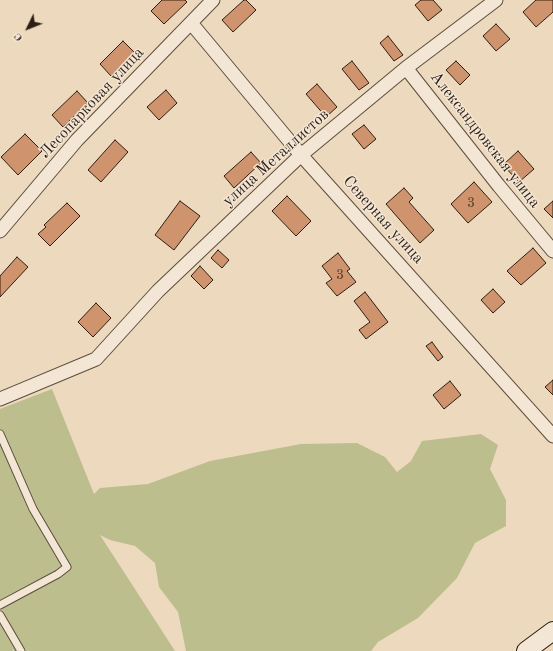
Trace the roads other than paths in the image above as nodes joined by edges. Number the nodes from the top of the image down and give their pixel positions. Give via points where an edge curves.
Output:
1 (212, 0) edge
2 (496, 0) edge
3 (190, 23) junction
4 (406, 68) junction
5 (301, 155) junction
6 (0, 231) edge
7 (553, 251) edge
8 (0, 400) edge
9 (0, 434) edge
10 (553, 436) edge
11 (0, 604) edge
12 (0, 615) edge
13 (553, 632) edge
14 (21, 651) edge
15 (526, 651) edge

1 - 3 street, Лесопарковая улица
2 - 4 street, улица Металлистов
3 - 5 street, Северная улица
3 - 6 street, Лесопарковая улица via 77,140
4 - 5 street, улица Металлистов
4 - 7 street, Александровская улица
5 - 8 street, улица Металлистов via 158,291 96,359
5 - 10 street, Северная улица
9 - 11 lane via 33,509 67,567
12 - 14 lane
13 - 15 main road

